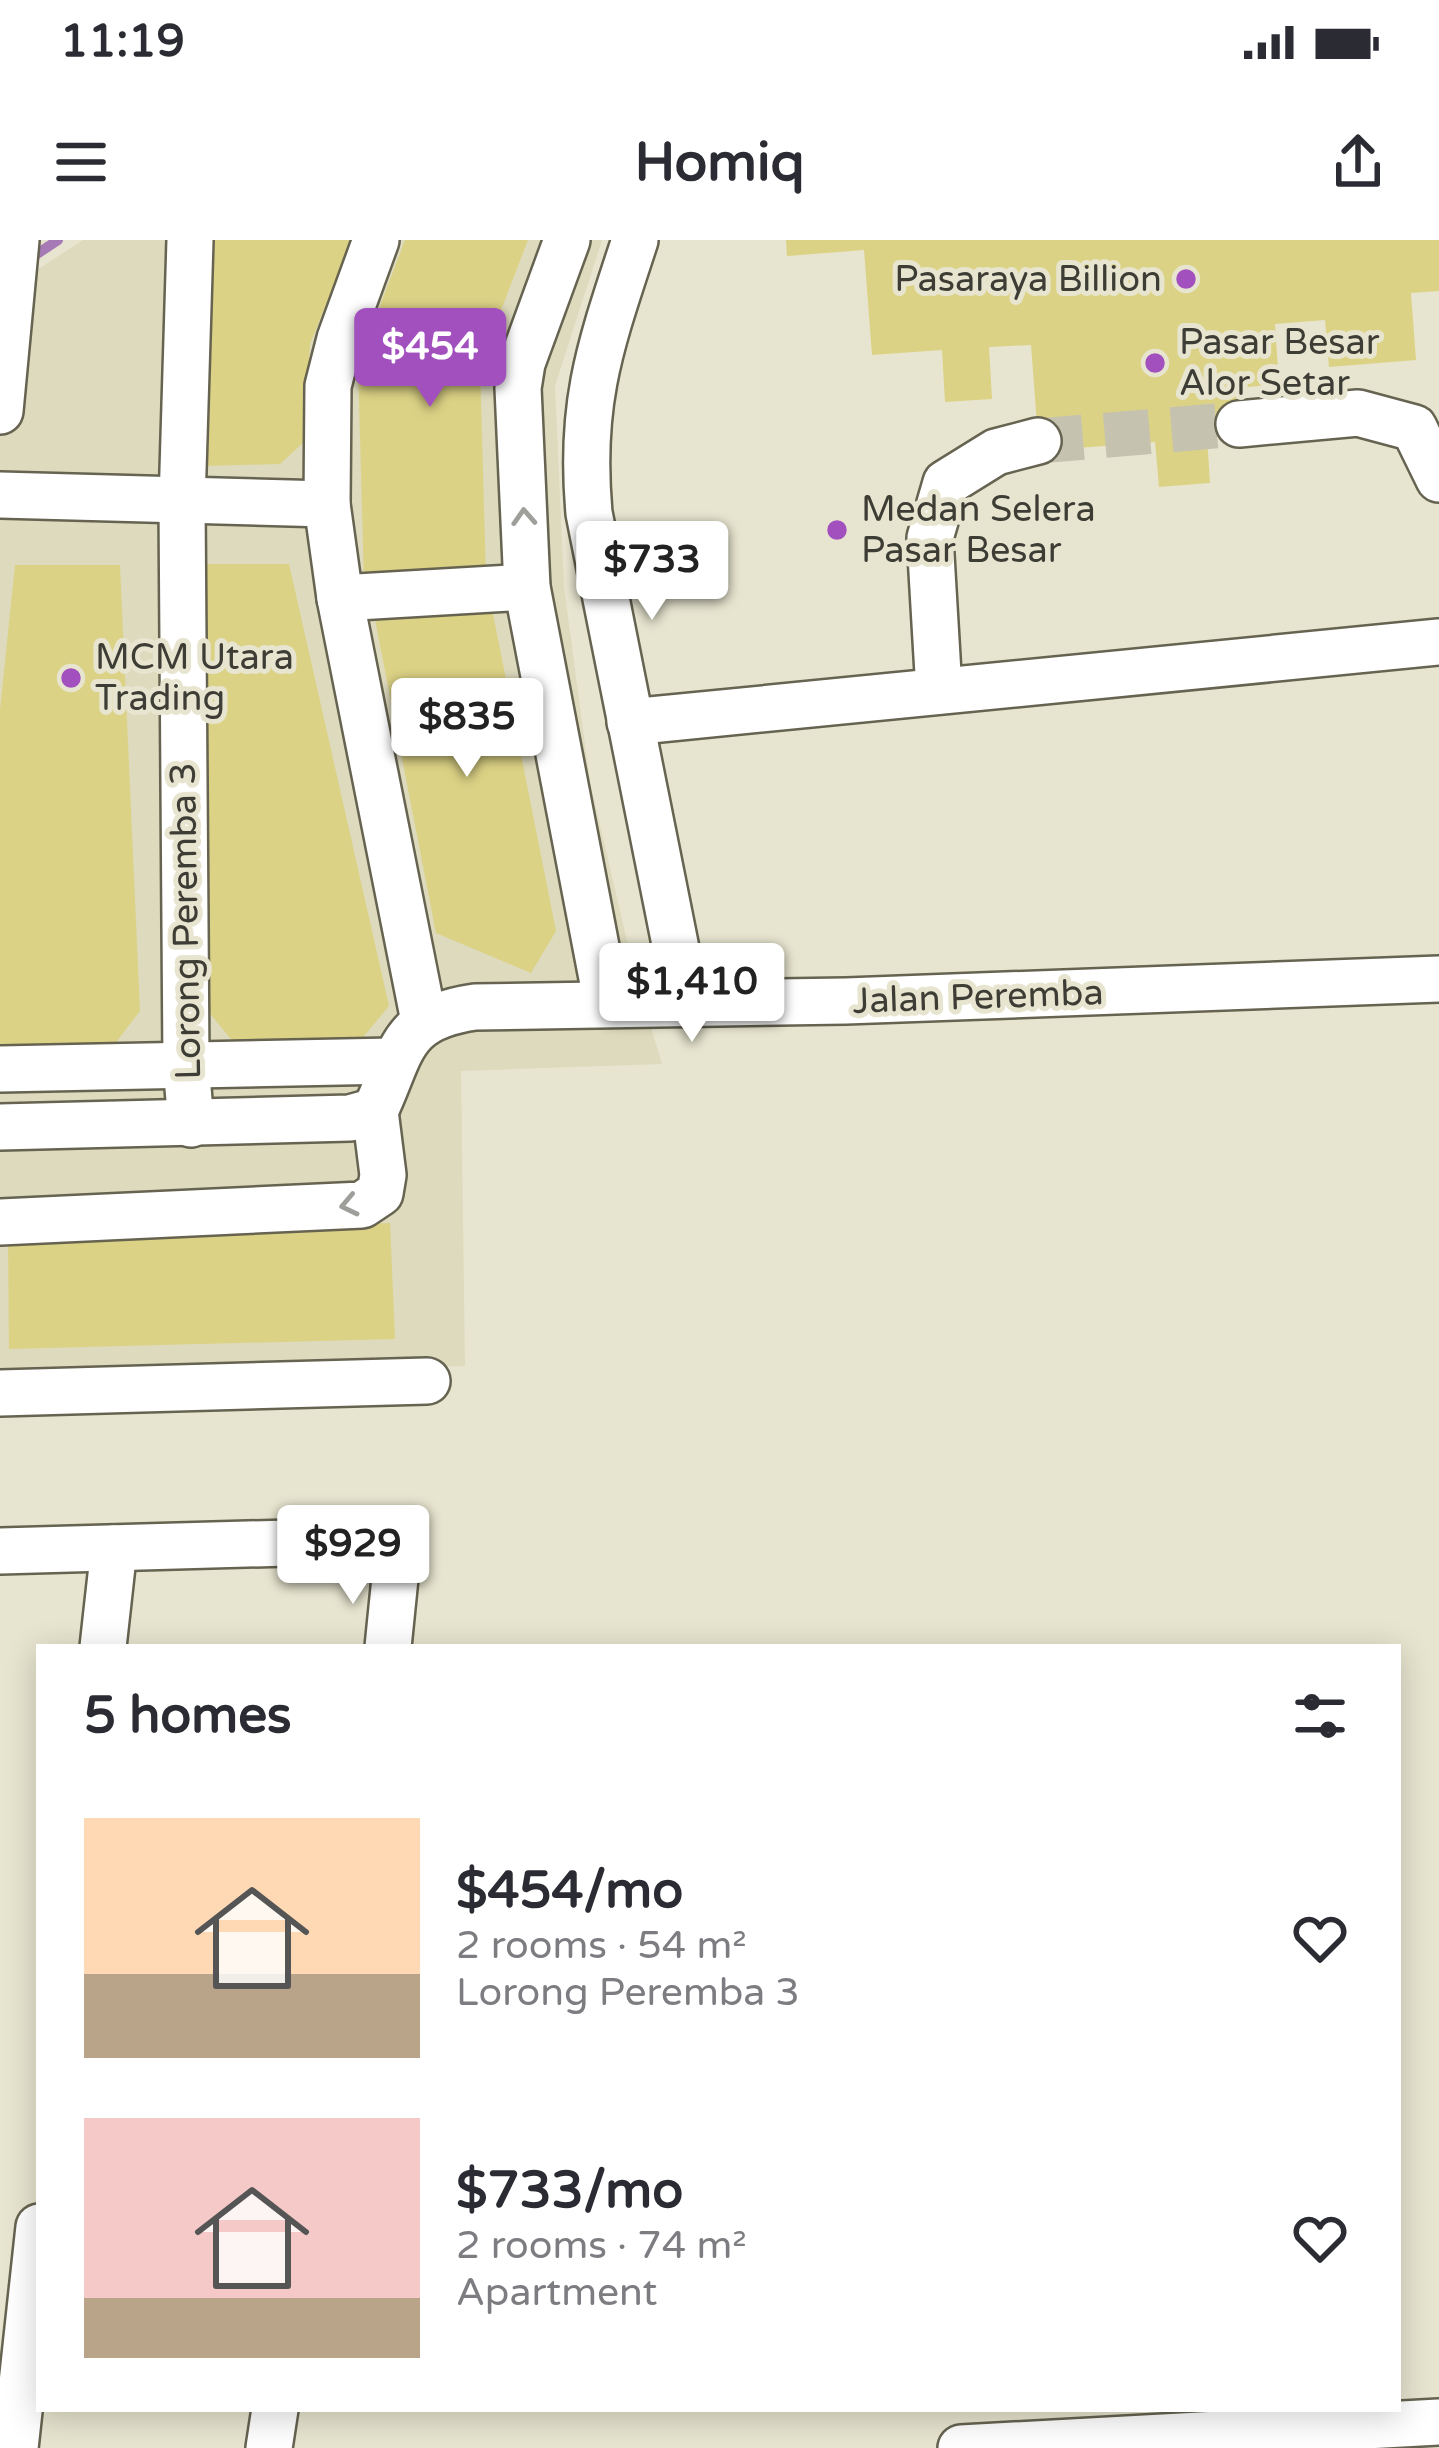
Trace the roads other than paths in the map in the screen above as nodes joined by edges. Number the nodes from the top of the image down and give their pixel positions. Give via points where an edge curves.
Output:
1 (16, 240) edge
2 (190, 240) edge
3 (376, 240) edge
4 (567, 240) edge
5 (635, 240) edge
6 (6, 319) edge
7 (0, 411) edge
8 (1239, 424) tunnel mouth
9 (1038, 442) tunnel mouth
10 (1439, 479) edge
11 (0, 495) edge
12 (182, 503) junction
13 (327, 504) junction
14 (527, 586) junction
15 (340, 598) junction
16 (1439, 642) edge
17 (939, 691) junction
18 (630, 722) junction
19 (652, 826) junction
20 (576, 844) junction
21 (1439, 979) edge
22 (607, 1004) junction
23 (687, 1004) junction
24 (424, 1022) junction
25 (392, 1061) junction
26 (186, 1064) junction
27 (0, 1069) edge
28 (375, 1111) junction
29 (191, 1124) junction
30 (0, 1127) edge
31 (0, 1222) edge
32 (427, 1381) dead end
33 (0, 1393) edge
34 (114, 1548) junction
35 (0, 1551) edge
36 (103, 1644) edge
37 (388, 1644) edge
38 (36, 2256) edge
39 (275, 2412) edge
40 (1439, 2422) edge
41 (15, 2448) edge
42 (269, 2448) edge
43 (961, 2448) edge

1 - 6 street
2 - 12 street, Lorong Peremba 3
3 - 13 street via 328,386
14 -> 4 street via 518,388
5 - 18 street via 584,422 589,513
6 - 7 street
8 - 10 street via 1358,413 1414,428
9 - 17 street via 997,452 946,483 930,538
11 - 12 street
12 - 13 street
12 - 26 street, Lorong Peremba 3
13 - 15 street
14 - 15 street
14 - 20 street
15 - 24 street
16 - 17 street
17 - 18 street
18 - 19 street
19 - 20 street
19 - 23 street
20 - 22 street
21 - 23 street, Jalan Peremba
22 - 23 street, Jalan Peremba
22 - 24 street, Jalan Peremba via 475,1006
24 - 25 street
25 - 26 street
25 - 28 street
26 - 27 street
26 - 29 street, Lorong Peremba 3
28 - 29 street via 328,1121
28 -> 31 street via 383,1175 380,1193 362,1205
29 - 30 street
32 - 33 street
34 - 35 street
34 - 36 street
34 - 37 street via 358,1541 384,1551 394,1578
38 - 41 street
39 - 42 street
40 - 43 street

